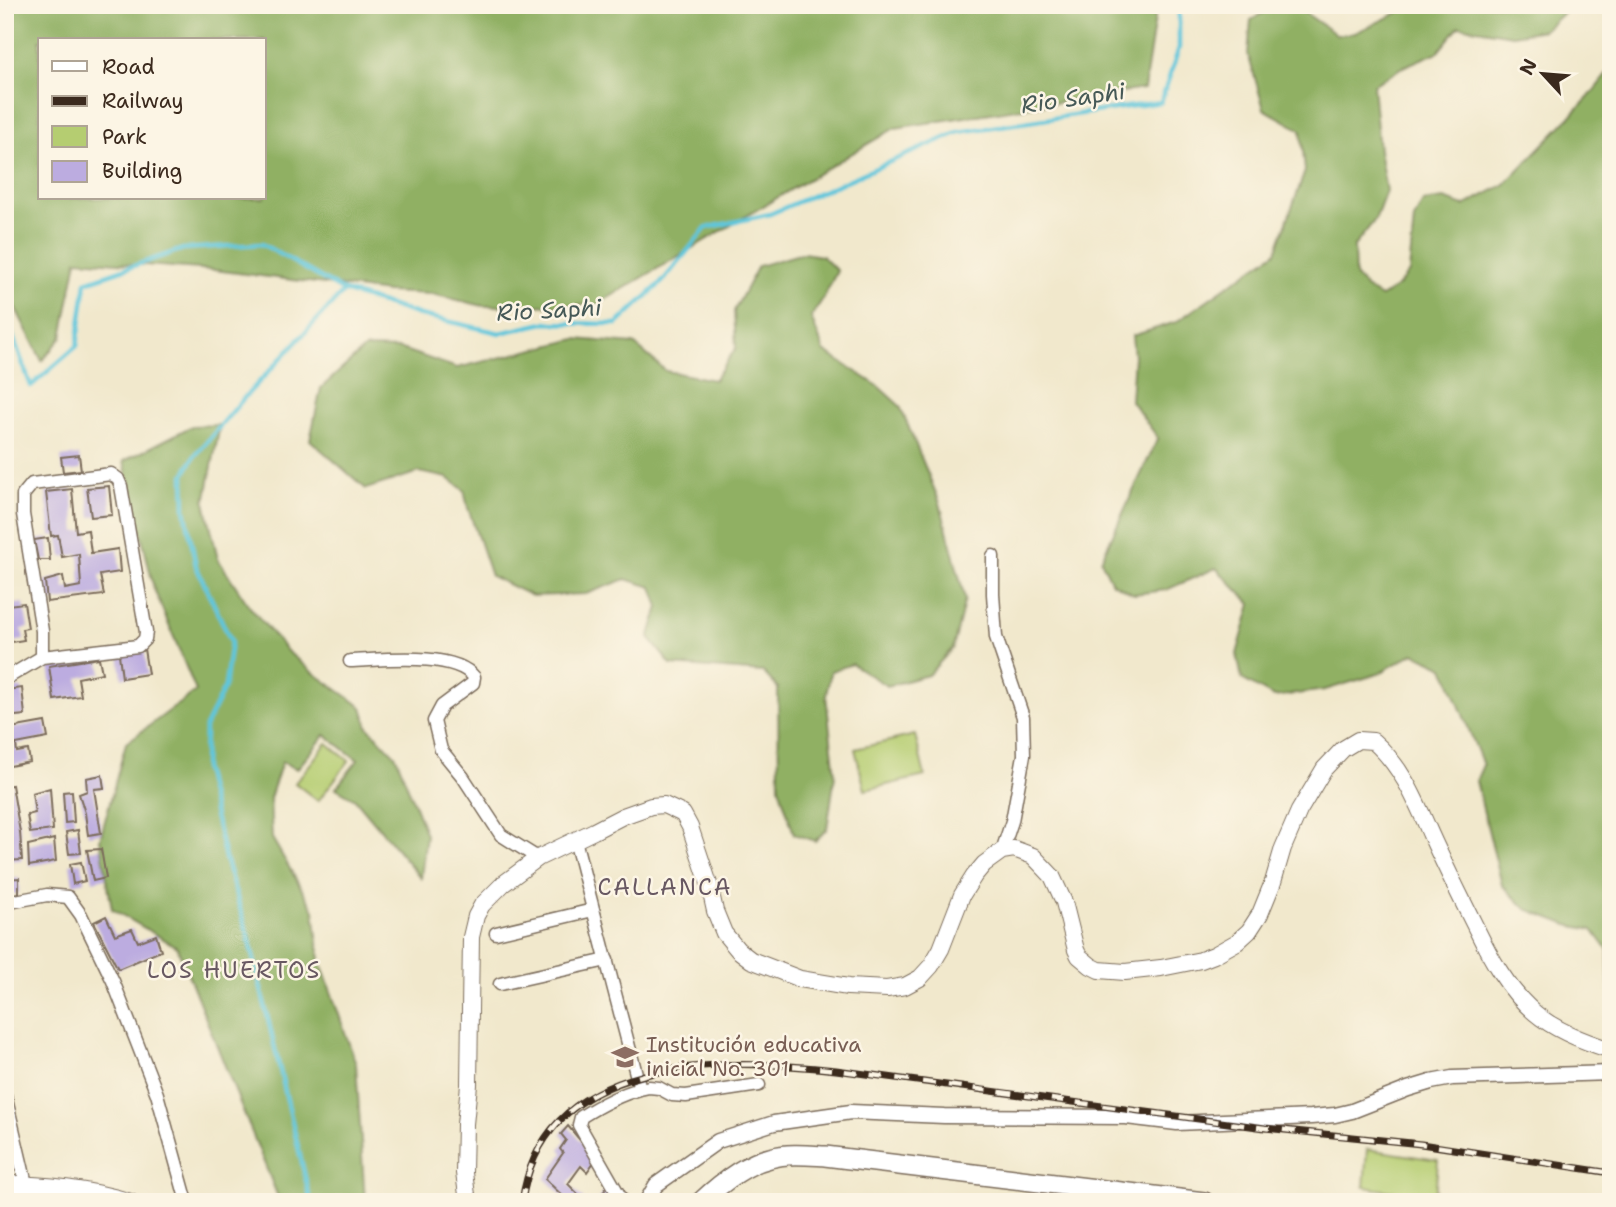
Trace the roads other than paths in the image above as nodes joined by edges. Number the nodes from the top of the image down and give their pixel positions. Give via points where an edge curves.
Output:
1 (993, 556) dead end
2 (42, 657) junction
3 (350, 661) dead end
4 (5, 679) edge
5 (575, 841) junction
6 (1002, 851) junction
7 (538, 858) junction
8 (5, 903) edge
9 (593, 910) junction
10 (496, 933) dead end
11 (607, 960) junction
12 (500, 984) dead end
13 (1611, 1051) edge
14 (1611, 1073) edge
15 (759, 1085) dead end
16 (640, 1089) junction
17 (5, 1095) edge
18 (5, 1184) edge
19 (26, 1184) junction
20 (131, 1202) edge
21 (187, 1202) edge
22 (468, 1202) edge
23 (623, 1202) edge
24 (646, 1202) edge
25 (701, 1202) edge
26 (1203, 1202) edge

1 - 6 street via 996,637 1023,717 1024,755
2 - 2 street via 138,646 145,639 121,486 111,474 32,484 23,495
2 - 4 street
3 - 7 street via 430,659 469,671 473,683 442,706 434,721 441,750 501,835
5 - 6 main road via 651,806 673,808 690,827 715,911 737,950 800,979 887,989 905,986 931,966 962,895 984,864
5 - 7 main road
5 - 9 street
6 - 13 main road via 1025,852 1052,876 1076,950 1091,966 1125,972 1201,960 1237,942 1255,922 1299,811 1324,769 1358,740 1373,741 1410,787 1451,882 1514,991 1552,1025
7 - 22 main road via 482,905 471,937 464,1173
8 - 21 street via 47,895 68,897 81,915 113,981 157,1094
9 - 10 street
9 - 11 street
11 - 12 street
11 - 16 street
14 - 24 street via 1451,1078 1408,1088 1352,1111 1311,1117 1177,1123 1126,1117 850,1112 774,1123 718,1141 656,1185
15 - 16 street via 686,1096 659,1088
16 - 23 street via 599,1105 579,1121
17 - 19 street
18 - 19 main road
19 - 20 main road
25 - 26 highway via 748,1167 790,1155

